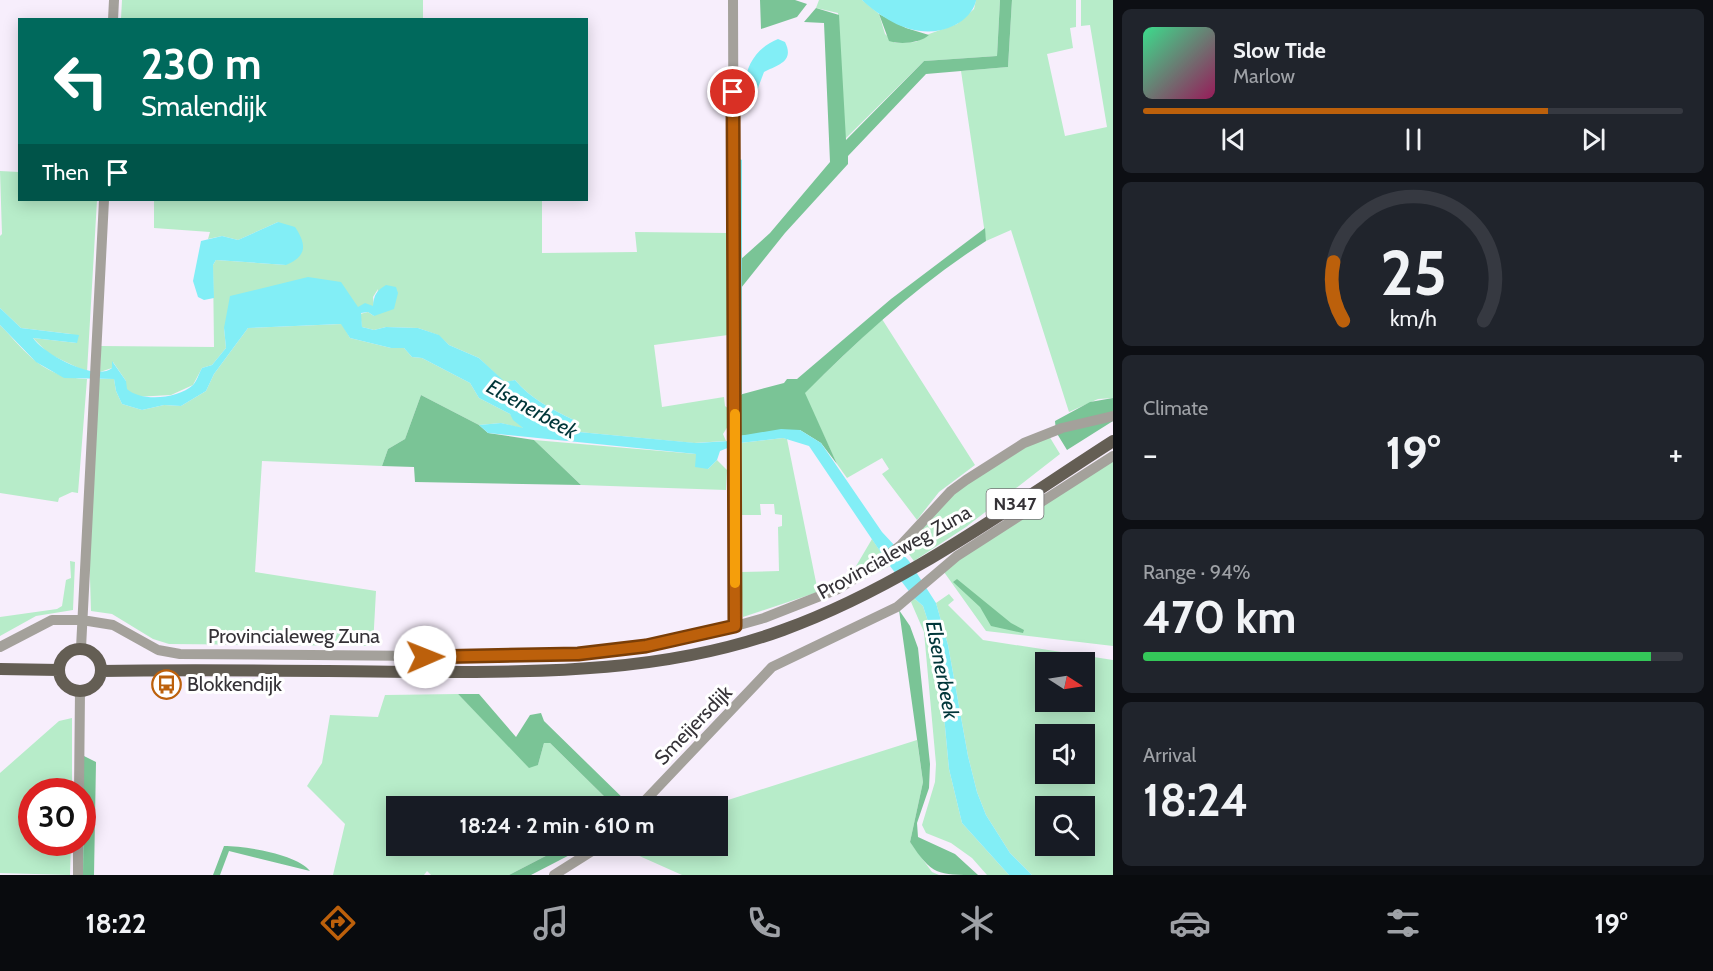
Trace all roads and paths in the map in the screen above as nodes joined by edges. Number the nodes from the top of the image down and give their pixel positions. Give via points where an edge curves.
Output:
1 (114, 0) edge
2 (733, 0) edge
3 (113, 18) edge
4 (104, 201) edge
5 (1113, 416) edge
6 (1113, 441) edge
7 (1113, 456) edge
8 (82, 620) junction
9 (735, 626) junction
10 (0, 647) edge
11 (81, 648) junction
12 (772, 667) joint
13 (0, 669) edge
14 (59, 670) junction
15 (101, 670) junction
16 (80, 691) junction
17 (79, 778) edge
18 (649, 796) edge
19 (78, 856) edge
20 (584, 856) edge
21 (78, 875) edge
22 (554, 875) edge

1 - 3 street
2 - 9 street
4 - 8 street
5 - 9 street, Provincialeweg Zuna via 1062,428 1024,443 951,491 901,545 838,589
6 - 15 main road, Provincialeweg Zuna / N347 via 892,580 812,619 751,641 660,662 519,672
7 - 12 street, Provincialeweg Zuna via 957,556 897,607
8 - 9 street, Provincialeweg Zuna via 113,625 158,650 180,654 425,657 578,654 646,646
8 - 10 street, Provincialeweg Zuna via 52,620
8 - 11 street
11 - 14 main road via 66,653
11 - 15 main road via 94,654
12 - 18 street, Smeijersdijk
13 - 14 main road
14 - 16 main road via 66,686
15 - 16 main road via 97,683
16 - 17 street
19 - 21 street
20 - 22 street

